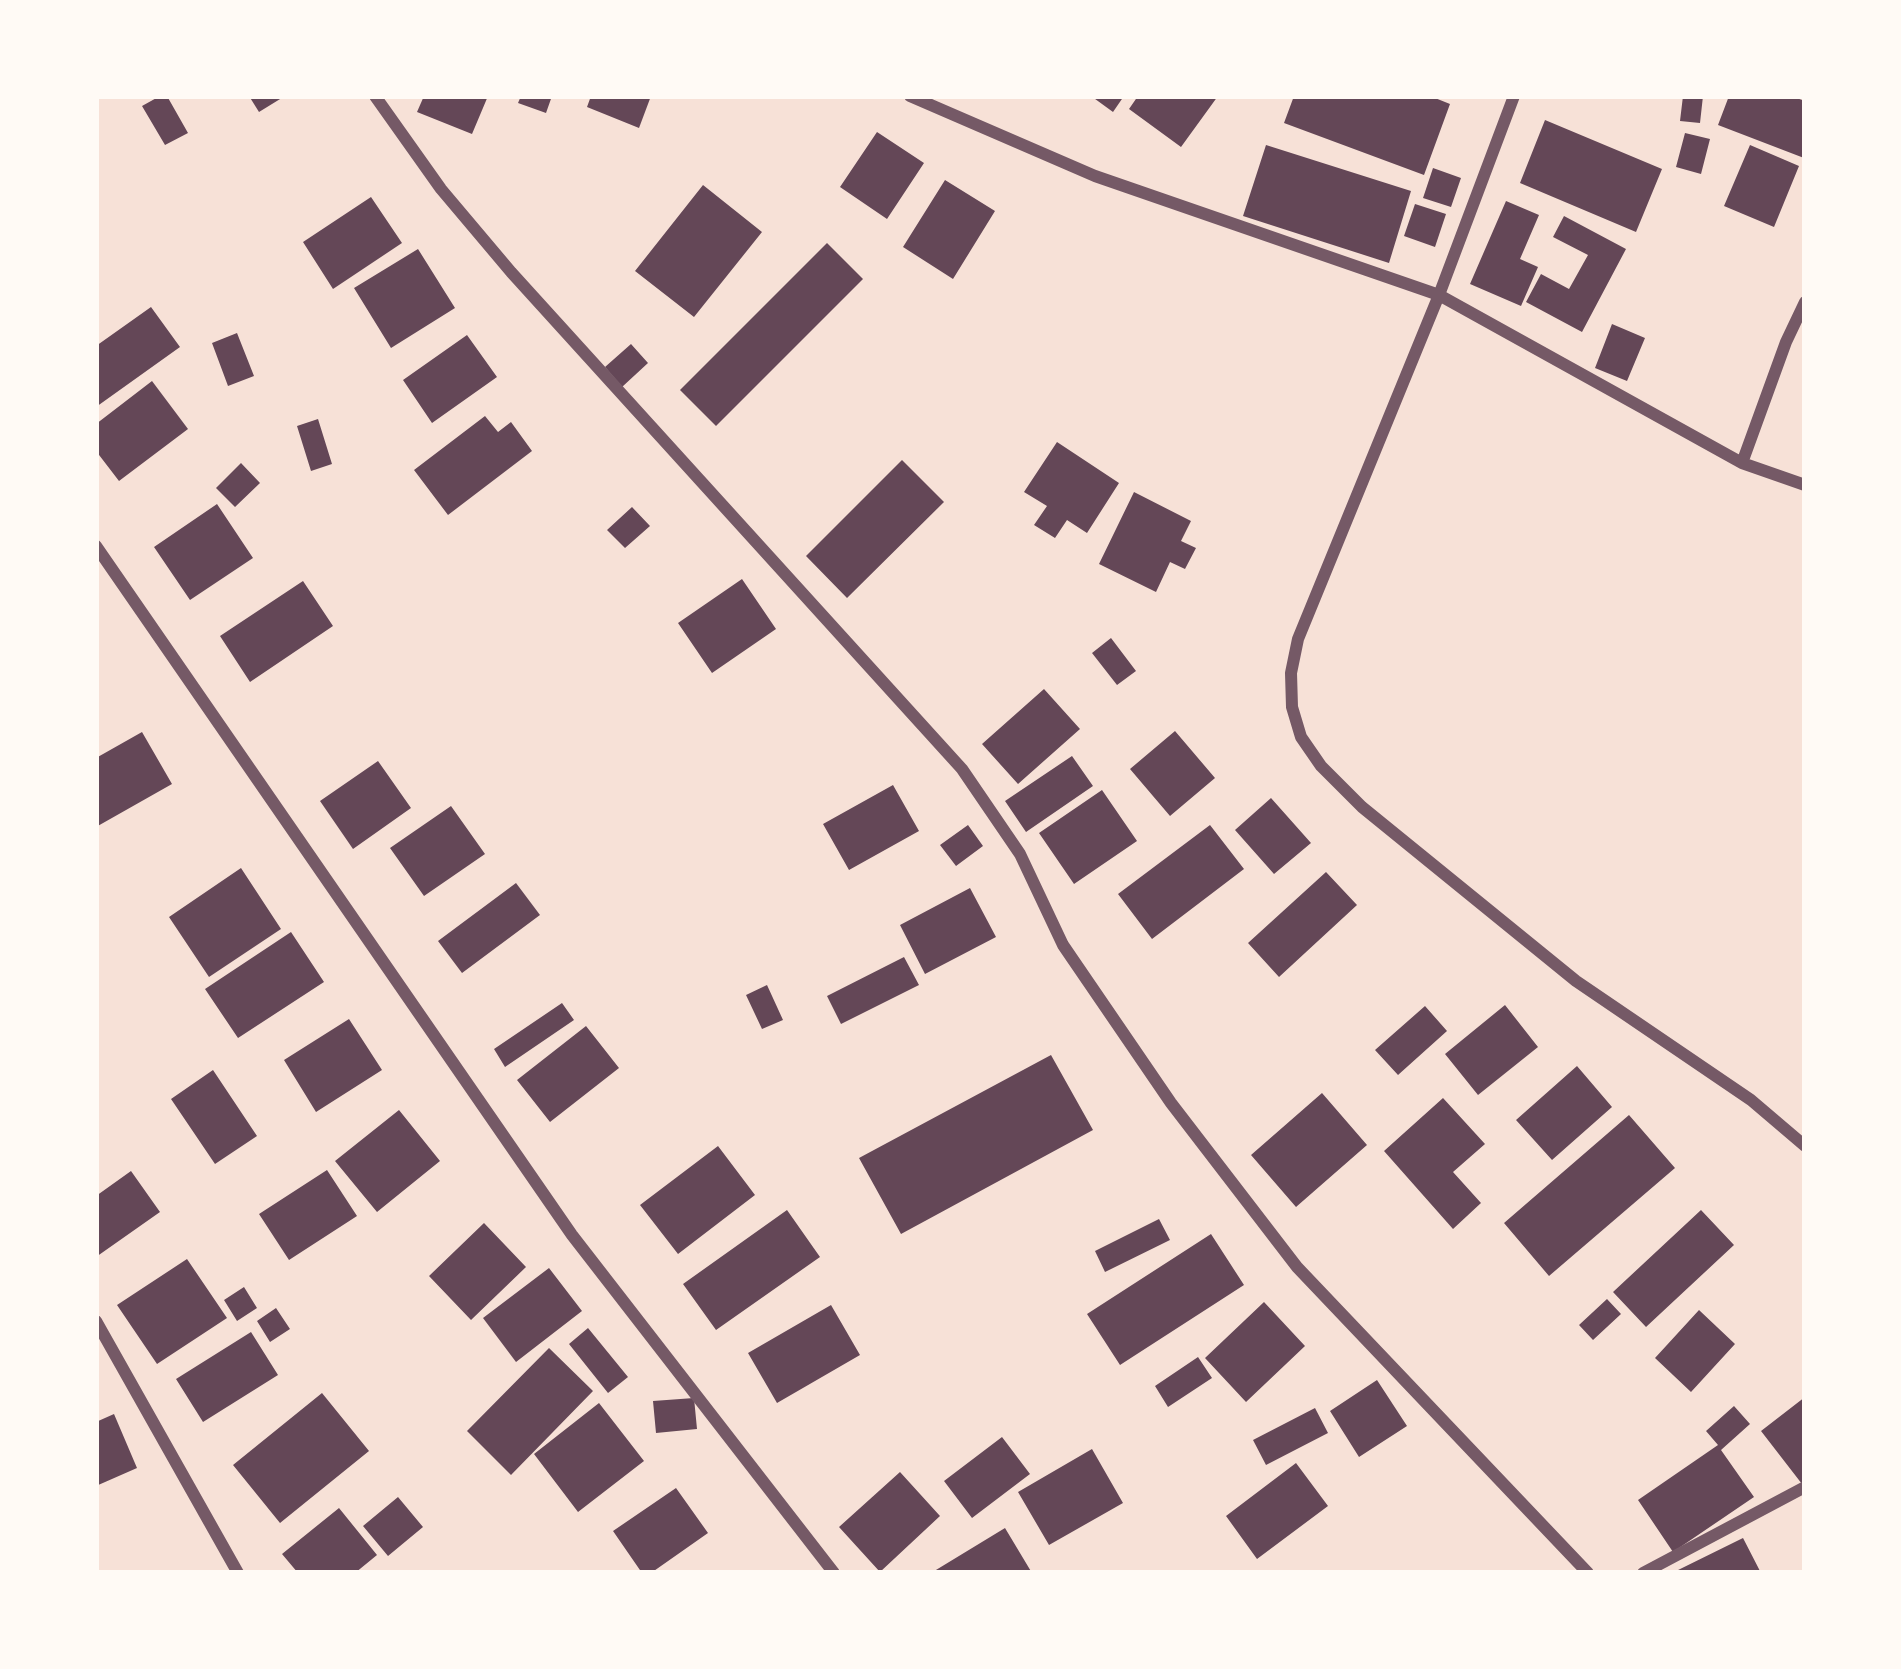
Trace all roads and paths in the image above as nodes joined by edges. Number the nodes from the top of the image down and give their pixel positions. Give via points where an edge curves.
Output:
1 (375, 96) edge
2 (910, 96) edge
3 (1514, 96) edge
4 (1439, 296) junction
5 (1805, 302) edge
6 (1742, 464) junction
7 (1805, 485) edge
8 (96, 546) edge
9 (1805, 1146) edge
10 (96, 1321) edge
11 (1805, 1487) edge
12 (238, 1573) edge
13 (834, 1573) edge
14 (1588, 1573) edge
15 (1643, 1573) edge

1 - 14 street via 511,272 962,769 1020,854 1063,945 1297,1267
2 - 4 street via 1095,176
3 - 4 street
4 - 6 street
4 - 9 street via 1298,639 1292,706 1301,737 1362,807 1474,899
5 - 6 street
6 - 7 street
8 - 13 street via 572,1235
10 - 12 street
11 - 15 street

